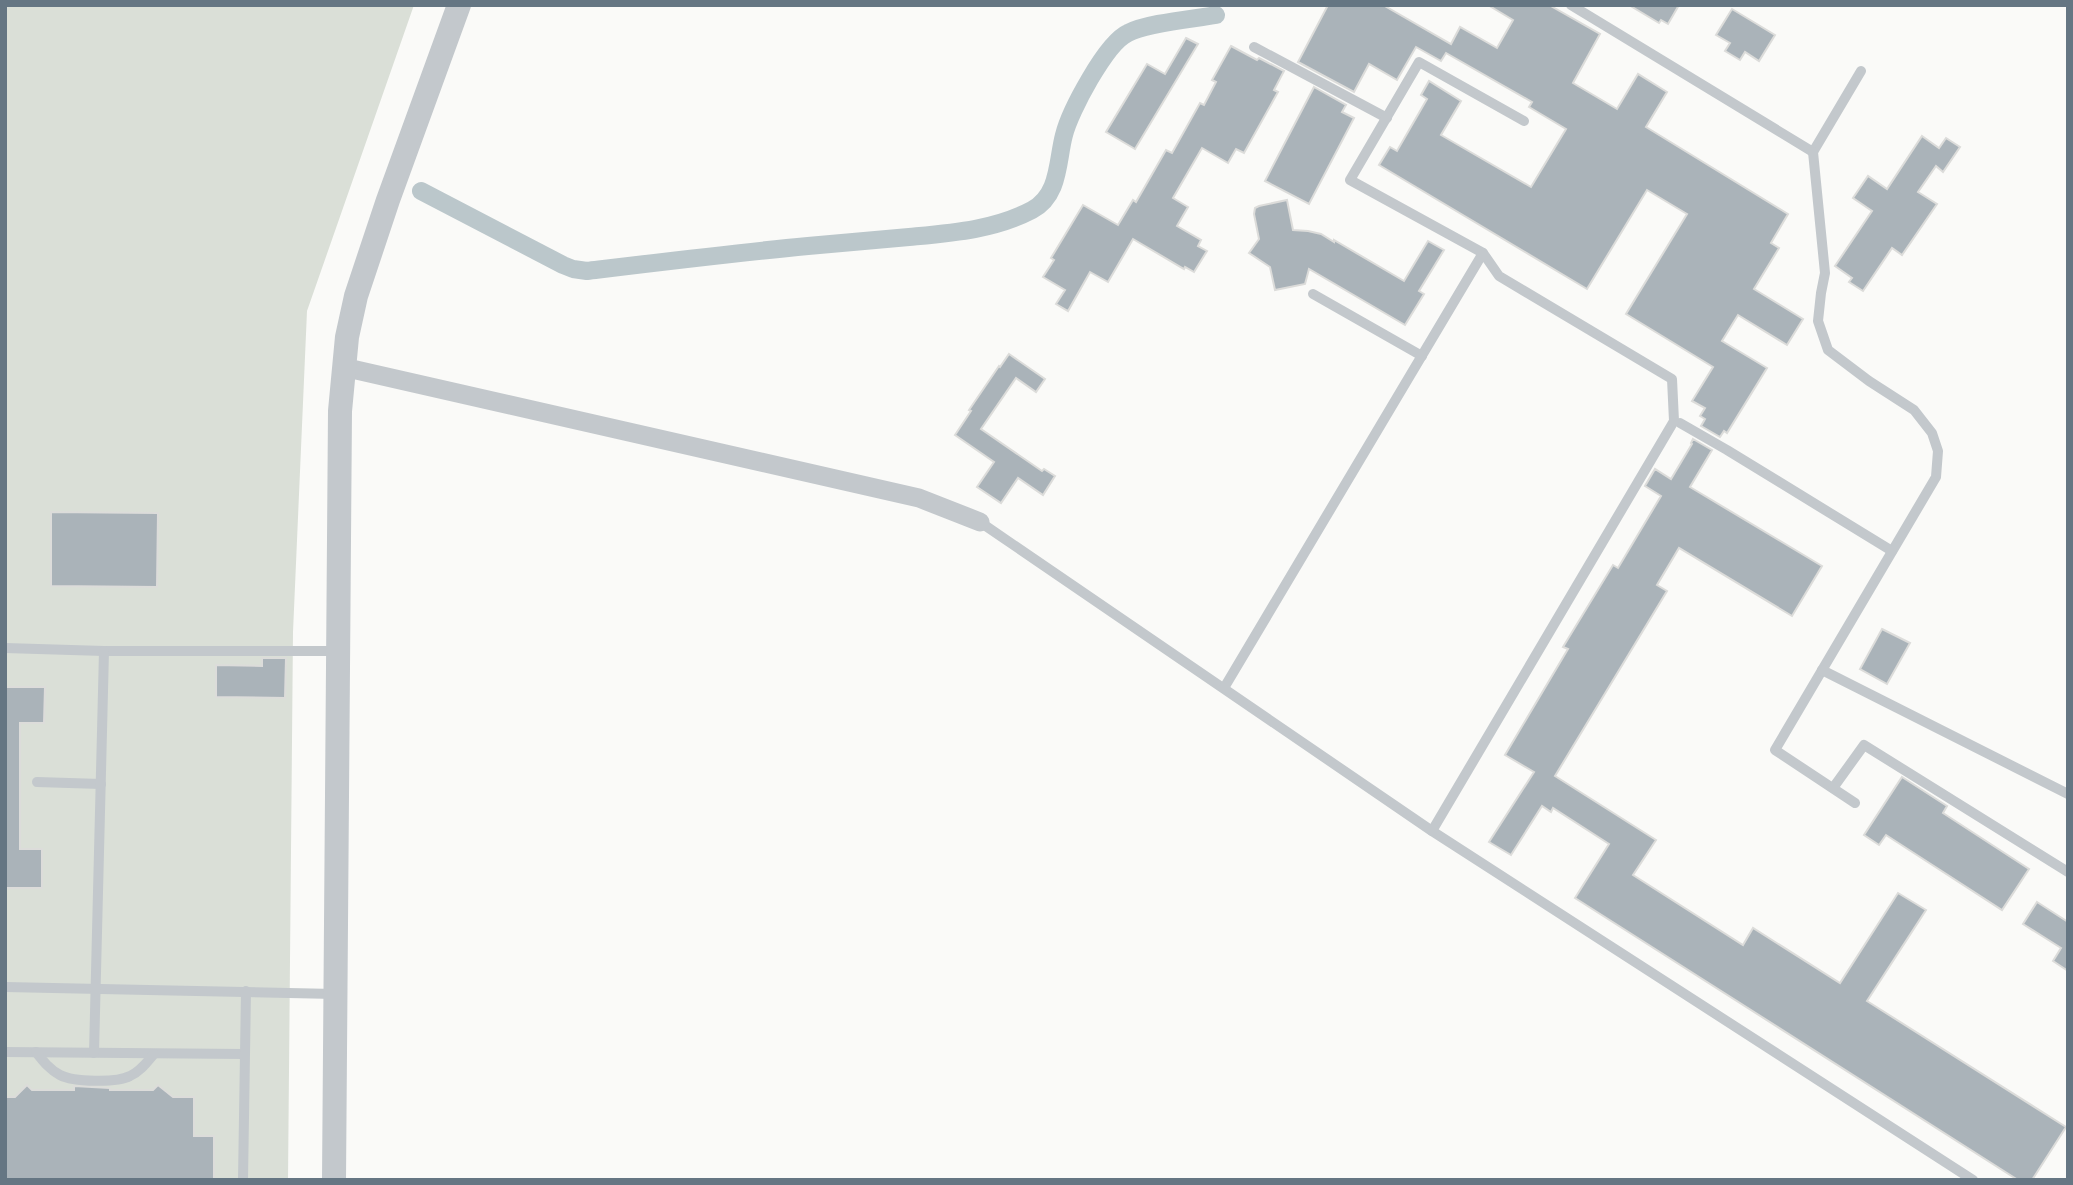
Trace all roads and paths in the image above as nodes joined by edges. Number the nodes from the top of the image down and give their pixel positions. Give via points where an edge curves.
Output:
1 (459, 5) edge
2 (1571, 5) edge
3 (1254, 47) dead end
4 (1861, 71) dead end
5 (1387, 118) junction
6 (1524, 121) dead end
7 (1813, 152) junction
8 (1483, 253) junction
9 (1313, 294) dead end
10 (1422, 356) junction
11 (343, 367) junction
12 (1680, 423) dead end
13 (980, 522) joint
14 (1892, 551) junction
15 (5, 648) edge
16 (104, 651) junction
17 (338, 651) junction
18 (1822, 670) junction
19 (1224, 688) junction
20 (37, 782) dead end
21 (100, 784) junction
22 (1833, 788) junction
23 (2068, 794) edge
24 (1855, 803) dead end
25 (1432, 831) junction
26 (2068, 872) edge
27 (5, 986) edge
28 (95, 988) junction
29 (246, 991) junction
30 (335, 994) junction
31 (5, 1052) edge
32 (36, 1052) junction
33 (94, 1053) junction
34 (154, 1054) junction
35 (244, 1054) junction
36 (243, 1180) edge
37 (334, 1180) edge
38 (1973, 1180) edge

1 - 11 street via 356,296
2 - 7 lane
3 - 5 lane
4 - 7 lane
5 - 6 lane via 1419,62
5 - 8 lane via 1350,180
7 - 14 lane via 1825,273 1818,321 1828,349 1914,410 1932,433 1938,451 1936,477
8 - 10 lane
8 - 25 lane via 1499,276 1672,379 1674,421
9 - 10 lane
10 - 19 lane
11 - 13 street via 919,498
11 - 17 street
12 - 14 lane
13 - 19 lane
14 - 18 lane
15 - 16 lane
16 - 17 lane
16 - 21 lane
17 - 30 street
18 - 22 lane via 1775,750
18 - 23 lane
19 - 25 lane
20 - 21 lane
21 - 28 lane
22 - 24 lane
22 - 26 lane via 1864,745
25 - 38 lane
27 - 28 lane
28 - 29 lane
28 - 33 lane
29 - 30 lane
29 - 35 lane
30 - 37 street
31 - 32 lane
32 - 33 lane
32 - 34 lane via 62,1076 110,1080 128,1078
33 - 34 lane
34 - 35 lane
35 - 36 lane

